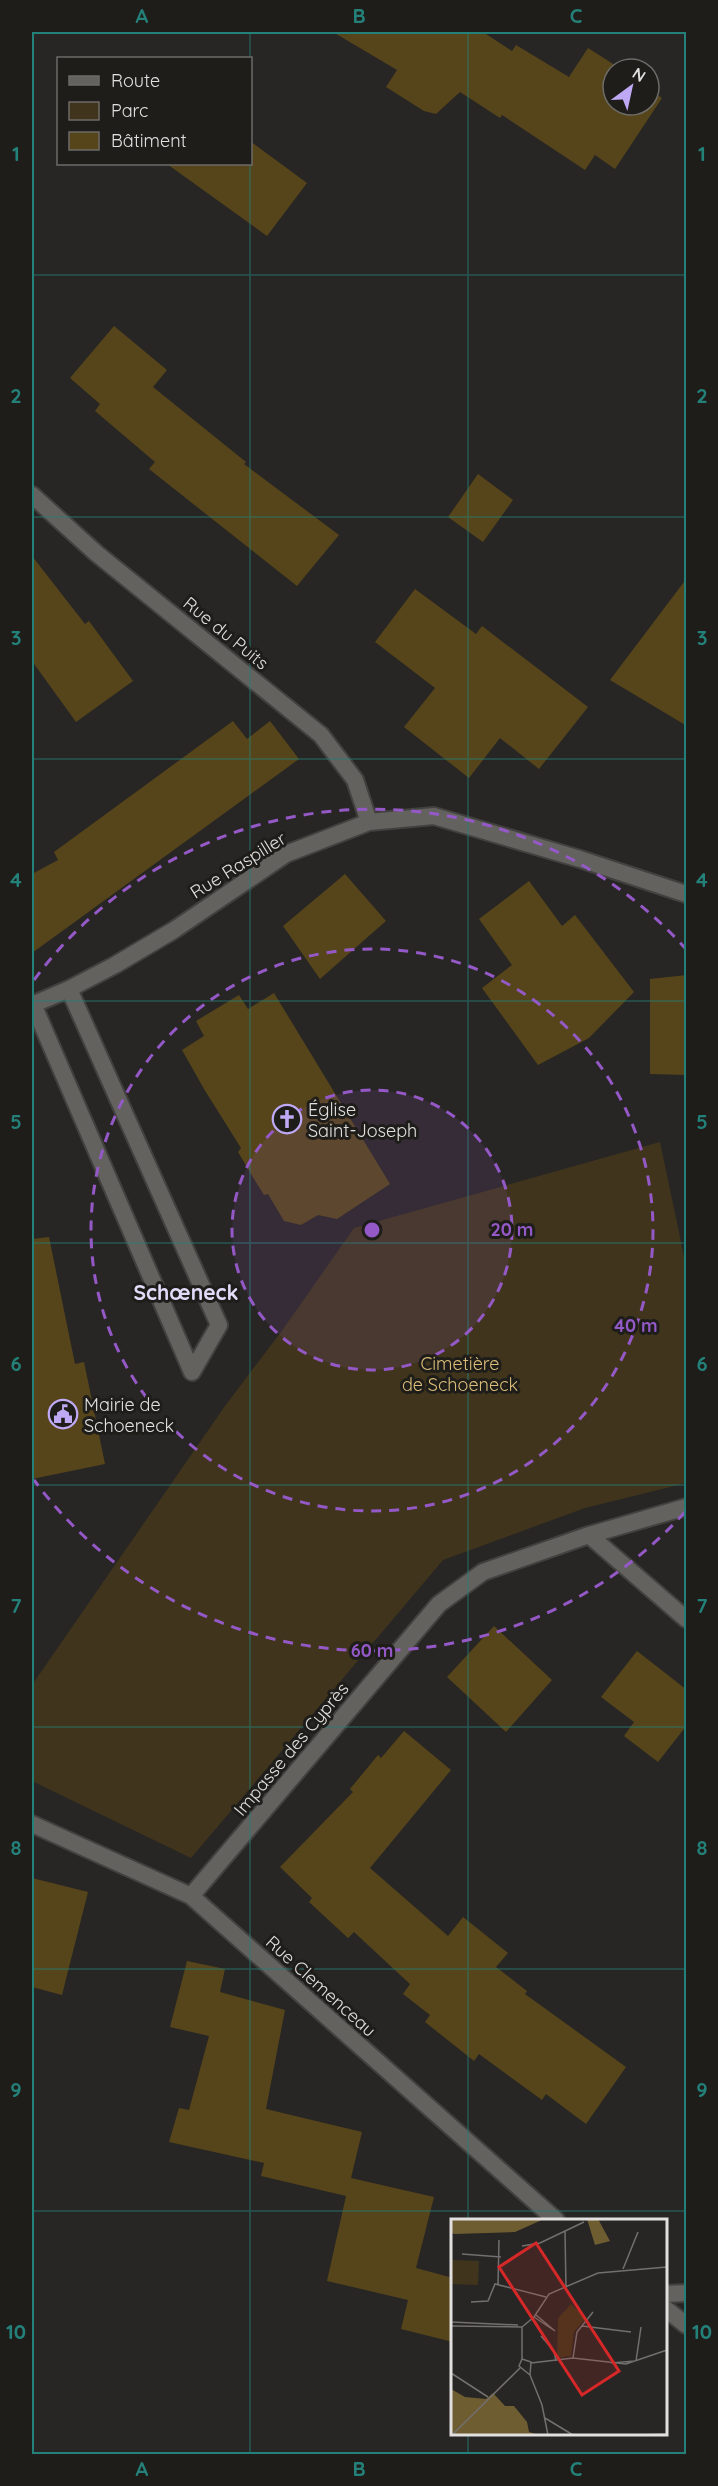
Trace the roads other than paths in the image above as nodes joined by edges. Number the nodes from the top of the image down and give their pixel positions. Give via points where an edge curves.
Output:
1 (32, 495) edge
2 (369, 822) junction
3 (687, 894) edge
4 (69, 989) junction
5 (32, 1005) edge
6 (687, 1507) edge
7 (589, 1535) junction
8 (687, 1619) edge
9 (32, 1824) edge
10 (191, 1896) junction
11 (555, 2219) edge
12 (687, 2293) edge
13 (667, 2294) edge
14 (667, 2310) edge
15 (687, 2325) edge

1 - 2 street, Rue du Puits via 96,553 321,735 355,780
2 - 3 street, Rue Raspiller via 434,816
2 - 4 street, Rue Raspiller via 286,854 174,930
4 - 5 street, Rue Raspiller
4 - 5 street via 219,1325 192,1372
6 - 7 street, Impasse des Cyprès
7 - 8 street
7 - 10 street, Impasse des Cyprès via 483,1572 439,1604
9 - 10 street, Rue Clemenceau
10 - 11 street, Rue Clemenceau
12 - 13 street
14 - 15 street

